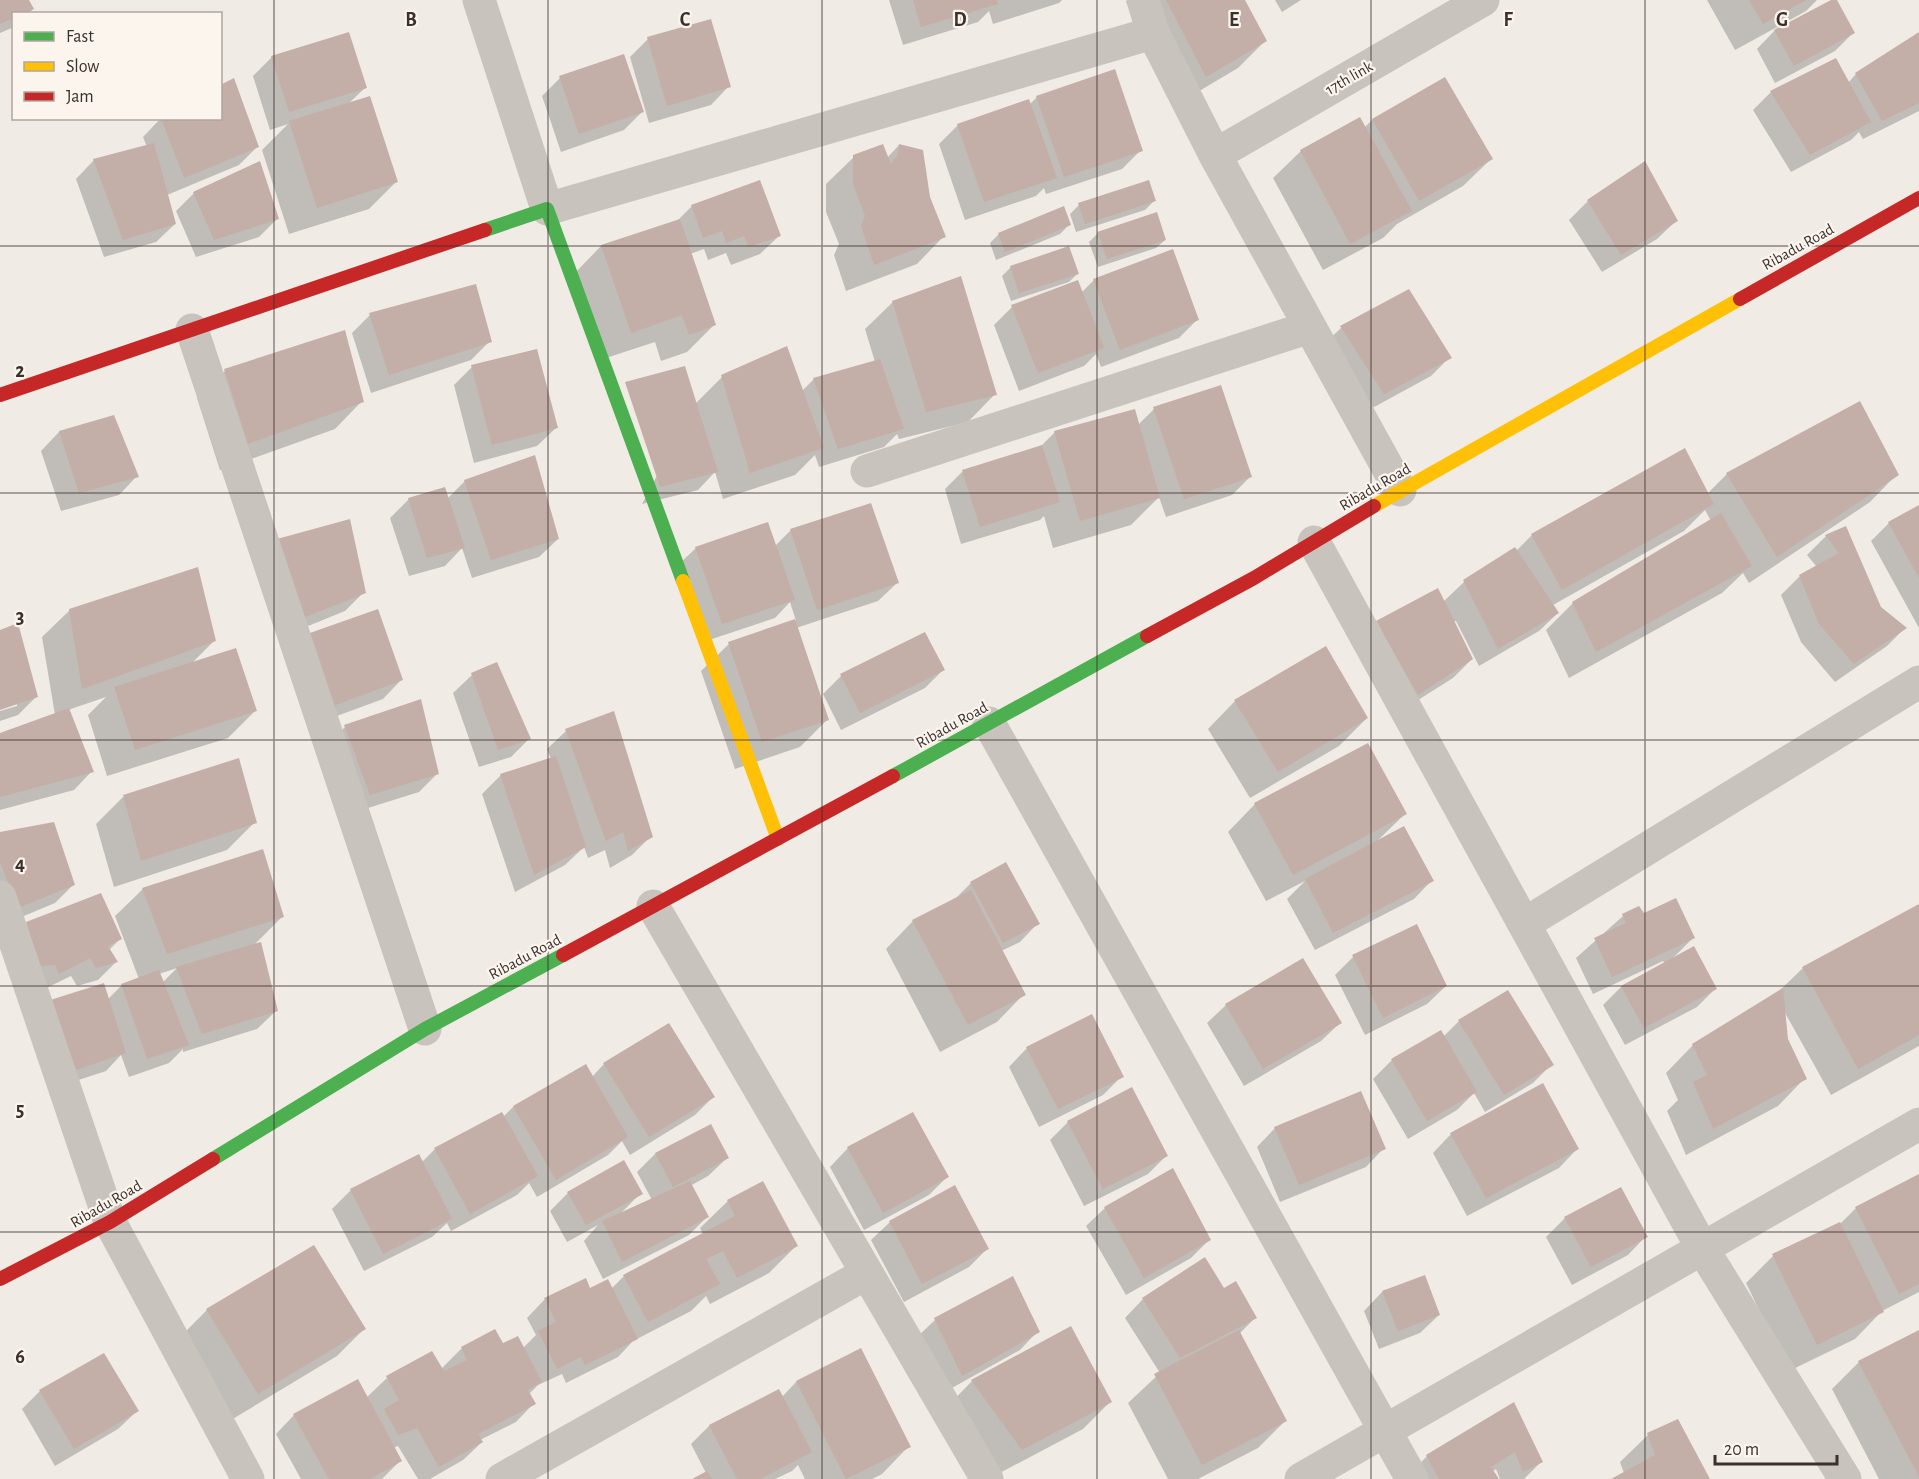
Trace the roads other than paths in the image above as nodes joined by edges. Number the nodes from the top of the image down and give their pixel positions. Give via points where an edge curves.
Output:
1 (479, 0) edge
2 (1143, 0) edge
3 (1483, 0) edge
4 (1153, 33) junction
5 (1215, 155) junction
6 (1919, 198) edge
7 (547, 209) junction
8 (1310, 327) junction
9 (192, 330) junction
10 (0, 395) edge
11 (867, 471) dead end
12 (1400, 490) junction
13 (1314, 542) junction
14 (1919, 682) edge
15 (989, 723) junction
16 (778, 839) junction
17 (0, 897) edge
18 (653, 906) junction
19 (1524, 924) junction
20 (425, 1029) junction
21 (1919, 1124) edge
22 (110, 1222) junction
23 (1702, 1248) junction
24 (867, 1273) junction
25 (0, 1279) edge
26 (1384, 1431) junction
27 (248, 1479) edge
28 (502, 1479) edge
29 (987, 1479) edge
30 (1301, 1479) edge
31 (1412, 1479) edge
32 (1845, 1479) edge

1 - 7 street
2 - 4 street
3 - 5 street, 17th link
4 - 5 street
4 - 7 street
5 - 8 street
6 - 12 street, Ribadu Road
7 - 9 street
7 - 16 street
8 - 11 street
8 - 12 street
9 - 10 street
9 - 20 street
12 - 13 street, Ribadu Road
13 - 15 street, Ribadu Road
13 - 19 street
14 - 19 street
15 - 16 street, Ribadu Road
15 - 26 street
16 - 18 street, Ribadu Road
17 - 22 street
18 - 20 street, Ribadu Road
18 - 24 street
19 - 23 street
20 - 22 street, Ribadu Road
21 - 23 street
22 - 25 street, Ribadu Road
22 - 27 street
23 - 26 street
23 - 32 street
24 - 28 street
24 - 29 street
26 - 30 street
26 - 31 street

